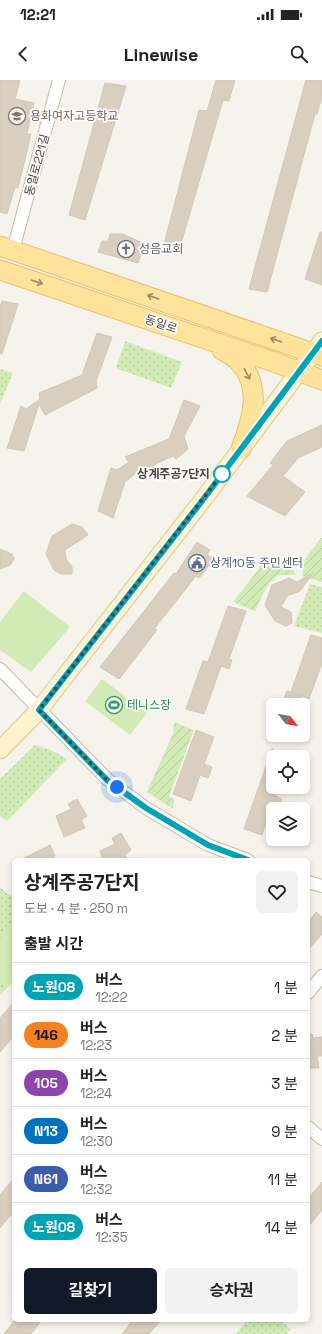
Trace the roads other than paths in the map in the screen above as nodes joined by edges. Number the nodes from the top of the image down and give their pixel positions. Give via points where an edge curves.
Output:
1 (59, 80) edge
2 (7, 248) edge
3 (0, 270) edge
4 (208, 340) junction
5 (319, 350) edge
6 (298, 372) junction
7 (322, 380) edge
8 (241, 449) junction
9 (0, 669) edge
10 (39, 710) junction
11 (0, 750) edge
12 (243, 858) edge
13 (310, 883) edge
14 (322, 886) edge
15 (322, 976) edge
16 (310, 990) edge
17 (310, 1129) edge
18 (322, 1139) edge

1 - 2 street, 동일로221길
5 -> 2 main road, 동일로
3 -> 4 main road, 동일로
4 - 6 main road, 동일로
4 -> 8 main road via 240,362 249,379 254,409
5 - 6 main road
6 - 7 main road, 동일로
6 - 8 main road
8 - 10 main road
9 - 10 street
10 - 11 main road
10 - 12 street via 107,780 146,808 208,845
13 - 14 street
15 - 16 street
17 - 18 street

